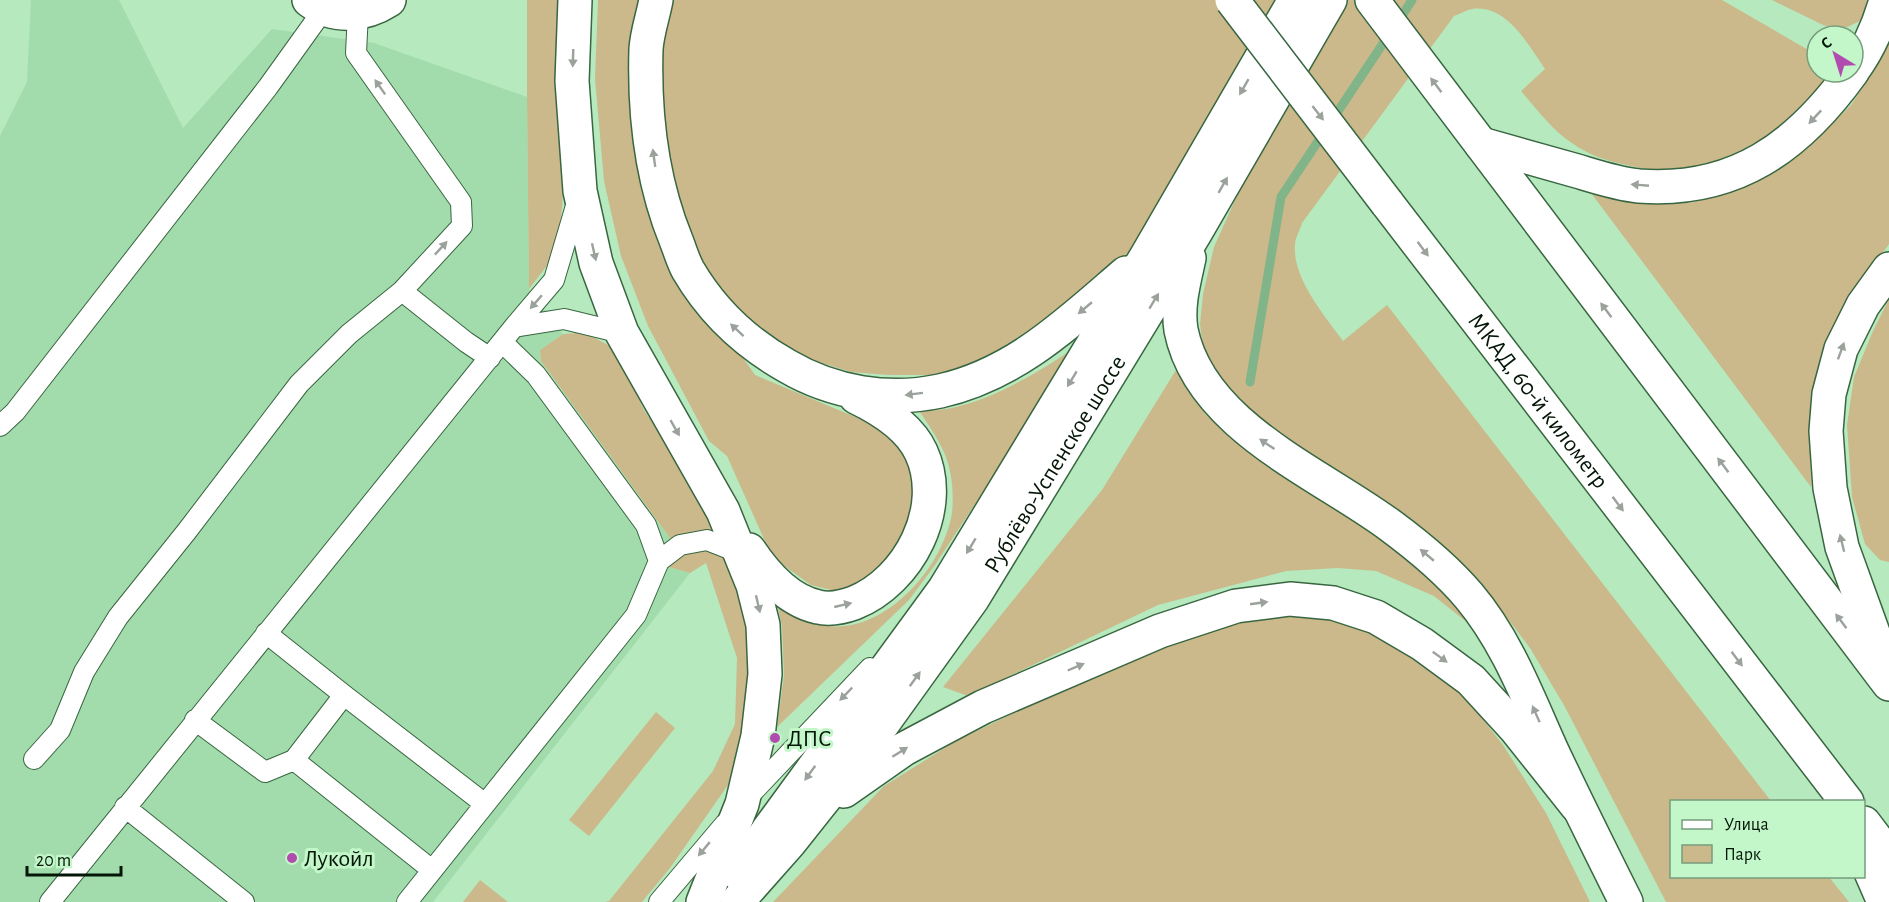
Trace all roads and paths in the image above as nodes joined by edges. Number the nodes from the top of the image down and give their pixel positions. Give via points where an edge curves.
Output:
1 (389, 0) edge
2 (575, 0) edge
3 (656, 0) edge
4 (1232, 0) edge
5 (1294, 0) edge
6 (1330, 0) edge
7 (1372, 0) edge
8 (1886, 0) edge
9 (316, 5) edge
10 (358, 13) junction
11 (1865, 50) edge
12 (1843, 84) edge
13 (1476, 138) junction
14 (580, 191) junction
15 (1194, 235) junction
16 (1146, 257) junction
17 (1889, 269) edge
18 (402, 291) junction
19 (622, 333) junction
20 (508, 334) junction
21 (489, 358) junction
22 (839, 389) junction
23 (0, 426) edge
24 (723, 512) junction
25 (740, 553) junction
26 (659, 561) junction
27 (944, 590) junction
28 (266, 633) junction
29 (1889, 677) edge
30 (1889, 684) edge
31 (344, 695) junction
32 (195, 720) junction
33 (34, 759) dead end
34 (294, 760) junction
35 (1838, 794) edge
36 (485, 804) junction
37 (742, 804) junction
38 (1577, 806) junction
39 (125, 807) junction
40 (1865, 826) edge
41 (790, 842) junction
42 (1889, 856) edge
43 (1865, 860) edge
44 (432, 870) junction
45 (50, 902) edge
46 (244, 902) edge
47 (406, 902) edge
48 (659, 902) edge
49 (703, 902) edge
50 (720, 902) edge
51 (737, 902) edge
52 (1626, 902) edge
53 (1884, 902) edge

1 - 10 main road
2 -> 14 main road via 572,81
22 -> 3 main road via 800,374 738,332 710,302 687,268 669,224 654,165 646,104 646,46
4 -> 35 main road, МКАД, 60-й километр, bridge
5 -> 16 main road, Рублёво-Успенское шоссе
15 -> 6 main road, Рублёво-Успенское шоссе
13 -> 7 main road
8 - 11 main road
9 - 10 main road via 335,13
9 - 23 lane via 268,87 15,412
18 -> 10 lane via 462,226 461,202 356,53
12 -> 13 main road via 1802,131 1766,157 1724,178 1682,186 1637,186 1597,177
30 -> 13 main road
14 -> 19 main road via 596,263
14 -> 20 lane via 554,280
38 -> 15 main road via 1516,671 1468,595 1391,526 1257,437 1225,410 1203,382 1189,357 1181,328 1181,296
41 -> 15 main road, Рублёво-Успенское шоссе via 871,740 973,598
16 -> 22 main road via 1036,348 986,376 940,391 895,397
16 -> 27 main road, Рублёво-Успенское шоссе
29 -> 17 main road via 1842,547 1830,488 1826,431 1828,394 1841,349 1863,305
18 - 21 lane
18 - 33 lane via 299,384 118,617 84,672 60,730
19 - 20 lane via 564,319
19 -> 24 main road
20 - 21 lane
20 - 26 lane via 646,525
21 - 28 lane
24 -> 22 main road via 774,582 796,598 818,607 840,608 867,597 893,578 915,547 928,509 930,480 921,451 901,425 874,405
24 - 25 main road
25 - 26 lane via 707,540 680,545
25 -> 37 main road via 763,626 765,674 758,736
26 - 36 lane via 636,615
27 -> 37 lane
27 -> 50 main road, Рублёво-Успенское шоссе
28 - 31 lane
28 - 32 lane
31 - 34 lane
31 - 36 lane
32 - 34 lane via 264,772
32 - 39 lane
34 - 44 lane
36 - 44 lane
37 -> 48 lane
37 - 49 main road
41 -> 38 main road via 850,786 903,749 983,707 1160,631 1236,606 1290,599 1333,603 1376,617 1422,644 1471,680
38 - 52 main road
39 - 45 lane
39 - 46 lane
40 - 42 main road
41 - 51 main road, Рублёво-Успенское шоссе
43 - 53 main road
44 - 47 lane

